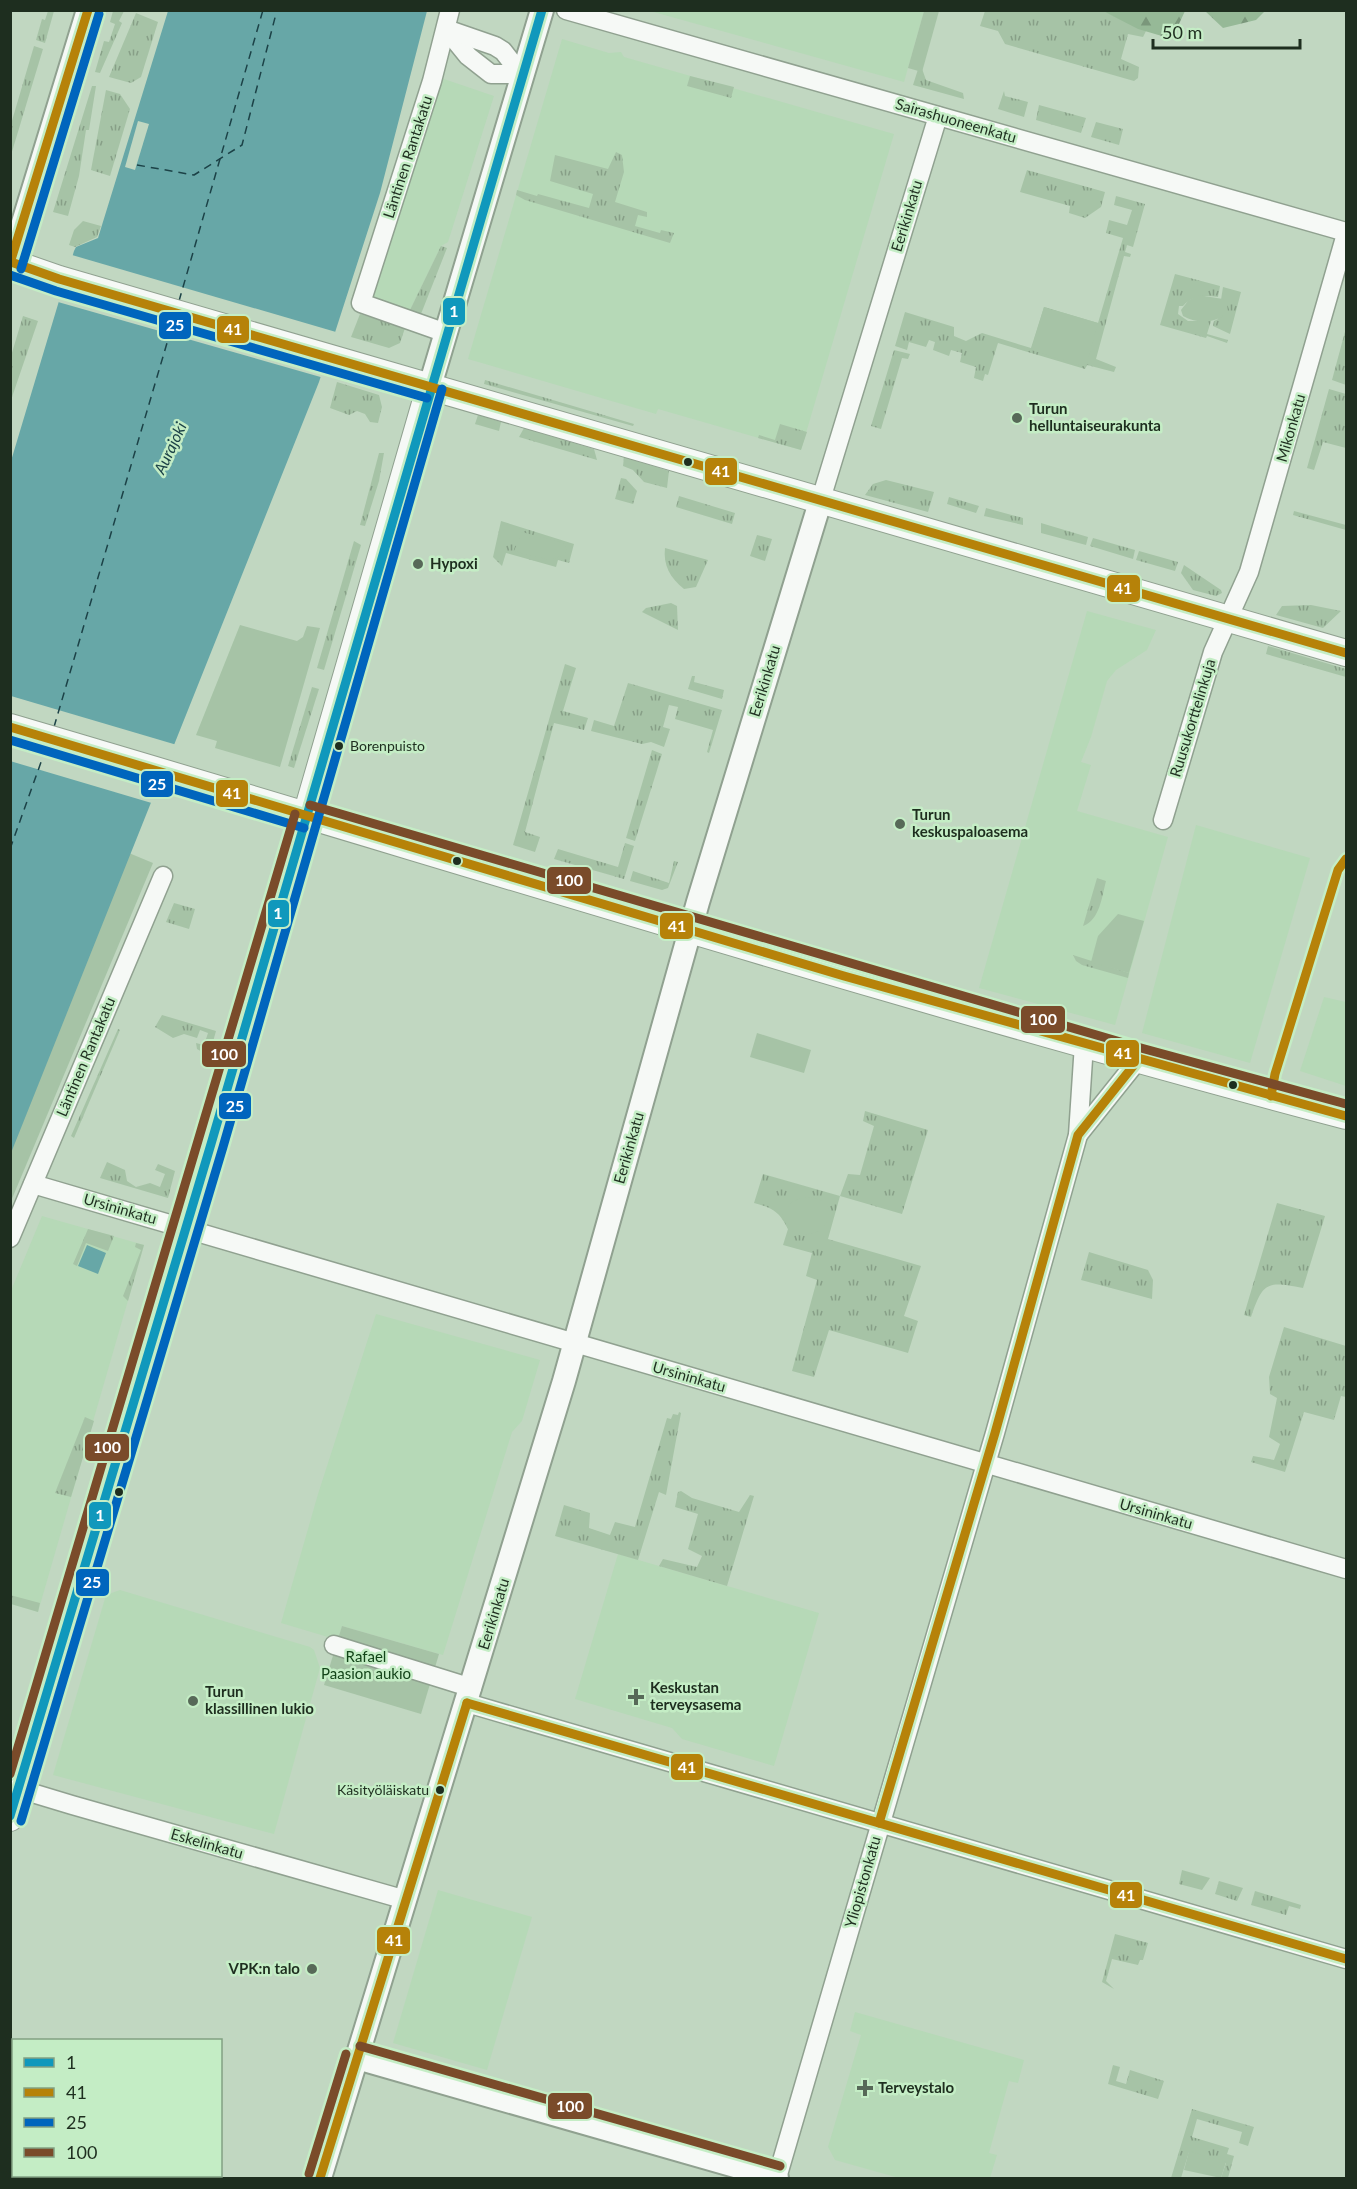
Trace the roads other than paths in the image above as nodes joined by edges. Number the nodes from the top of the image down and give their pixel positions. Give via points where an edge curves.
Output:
1 (88, 10) edge
2 (450, 10) edge
3 (542, 10) edge
4 (566, 10) edge
5 (446, 29) junction
6 (521, 74) junction
7 (938, 116) junction
8 (1347, 233) edge
9 (11, 263) edge
10 (446, 333) junction
11 (430, 387) junction
12 (821, 500) junction
13 (1228, 619) junction
14 (1347, 653) edge
15 (10, 727) edge
16 (307, 817) junction
17 (1163, 820) dead end
18 (163, 876) dead end
19 (690, 930) junction
20 (1084, 1044) junction
21 (1138, 1060) junction
22 (1347, 1116) edge
23 (1078, 1135) junction
24 (33, 1184) junction
25 (186, 1230) junction
26 (10, 1238) edge
27 (574, 1343) junction
28 (986, 1464) junction
29 (1347, 1569) edge
30 (334, 1646) dead end
31 (470, 1695) junction
32 (15, 1786) edge
33 (10, 1818) edge
34 (879, 1823) junction
35 (406, 1900) junction
36 (1347, 1959) edge
37 (357, 2058) junction
38 (320, 2178) edge
39 (777, 2178) edge

1 - 9 street
2 - 5 street, Läntinen Rantakatu
3 - 6 street
4 - 7 street, Sairashuoneenkatu
5 - 6 street via 495,46
5 - 6 street via 468,56 491,74
5 - 10 street, Läntinen Rantakatu via 361,303
6 - 10 street
7 - 8 street, Sairashuoneenkatu
7 - 12 street, Eerikinkatu
8 - 13 street, Mikonkatu via 1249,572
9 - 11 main road
10 - 11 street
11 - 12 main road
11 - 16 main road
12 - 13 main road
12 - 19 street, Eerikinkatu
13 - 14 main road
13 - 17 street, Ruusukorttelinkuja via 1213,652
15 - 16 main road
16 - 19 main road
16 - 25 main road
18 - 24 street, Läntinen Rantakatu
19 - 20 main road
19 - 27 street, Eerikinkatu
20 - 21 main road
20 - 23 street, Yliopistonkatu
21 - 22 main road
21 - 23 street, Yliopistonkatu
23 - 28 street, Yliopistonkatu
24 - 25 street, Ursininkatu
24 - 26 street, Läntinen Rantakatu
25 - 27 street, Ursininkatu
25 - 32 main road
27 - 28 street, Ursininkatu
27 - 31 street, Eerikinkatu
28 - 29 street, Ursininkatu
28 - 34 street, Yliopistonkatu
30 - 31 street
31 - 34 street
31 - 35 street, Eerikinkatu
32 - 33 main road
32 - 35 street, Eskelinkatu
34 - 36 street
34 - 39 street, Yliopistonkatu
35 - 37 street, Eerikinkatu
37 - 38 street, Eerikinkatu
37 - 39 street

